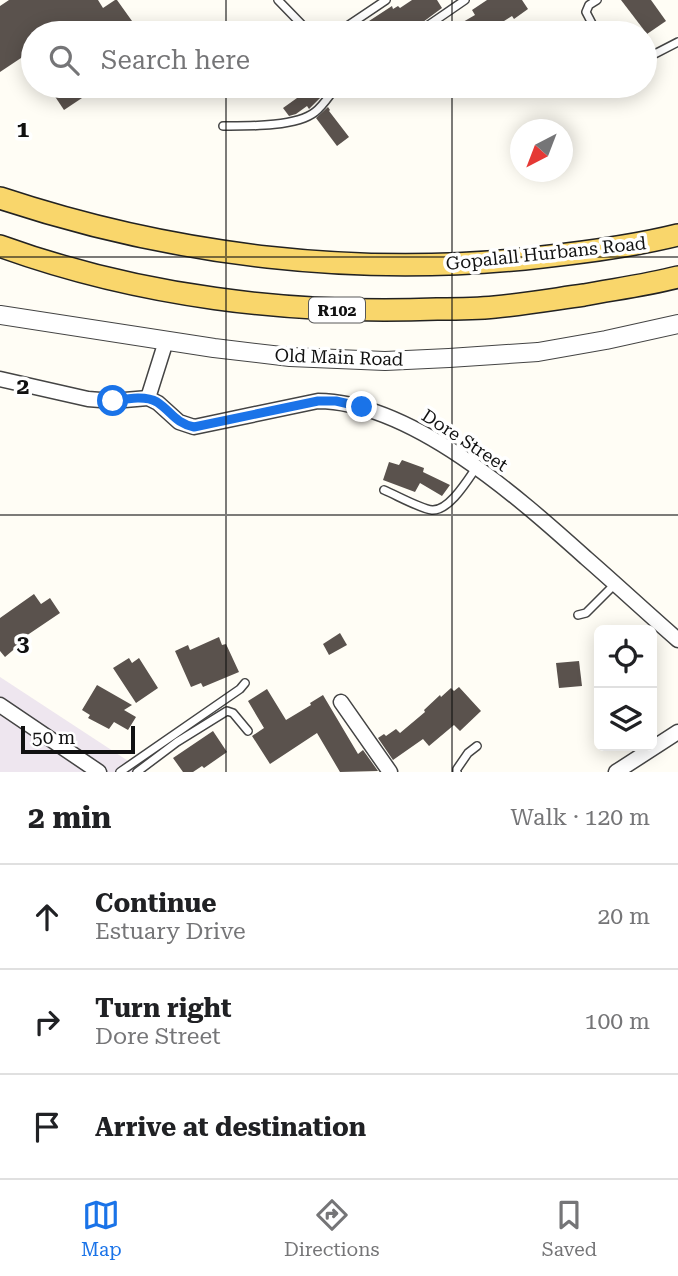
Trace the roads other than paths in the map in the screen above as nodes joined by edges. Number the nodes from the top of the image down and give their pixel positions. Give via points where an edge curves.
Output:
1 (278, 0) edge
2 (386, 0) edge
3 (465, 0) edge
4 (597, 0) edge
5 (298, 21) edge
6 (355, 21) edge
7 (434, 21) edge
8 (591, 21) edge
9 (678, 42) edge
10 (657, 53) edge
11 (327, 98) edge
12 (223, 126) dead end
13 (0, 198) edge
14 (678, 235) edge
15 (0, 246) edge
16 (678, 277) edge
17 (0, 315) edge
18 (678, 324) edge
19 (166, 341) junction
20 (0, 379) edge
21 (148, 398) junction
22 (476, 468) junction
23 (384, 490) dead end
24 (615, 584) junction
25 (578, 615) dead end
26 (678, 640) edge
27 (245, 683) dead end
28 (341, 702) dead end
29 (0, 705) edge
30 (248, 731) dead end
31 (678, 732) edge
32 (477, 746) dead end
33 (99, 772) edge
34 (120, 772) edge
35 (137, 772) edge
36 (390, 772) edge
37 (457, 772) edge
38 (616, 772) edge

1 - 5 lane
2 - 6 lane
3 - 7 lane
4 - 8 lane via 586,12
9 - 10 lane
11 - 12 lane via 301,120
13 - 14 main road, Gopalall Hurbans Road via 142,238 231,254 348,265 479,264
15 - 16 main road, R102 via 76,270 166,290 337,310 493,307
17 - 19 street, Old Main Road
18 - 19 street, Old Main Road via 538,352 436,359 290,357
19 - 21 street
20 - 21 street via 88,399
21 - 22 street, Dore Street via 179,422 194,427 303,403 336,401 397,421
22 - 23 lane via 440,509 431,510
22 - 24 street, Dore Street via 543,519
24 - 25 lane via 586,613
24 - 26 street, Dore Street
27 - 34 lane
28 - 36 street
29 - 33 street
30 - 35 lane via 227,711
31 - 38 street
32 - 37 lane

